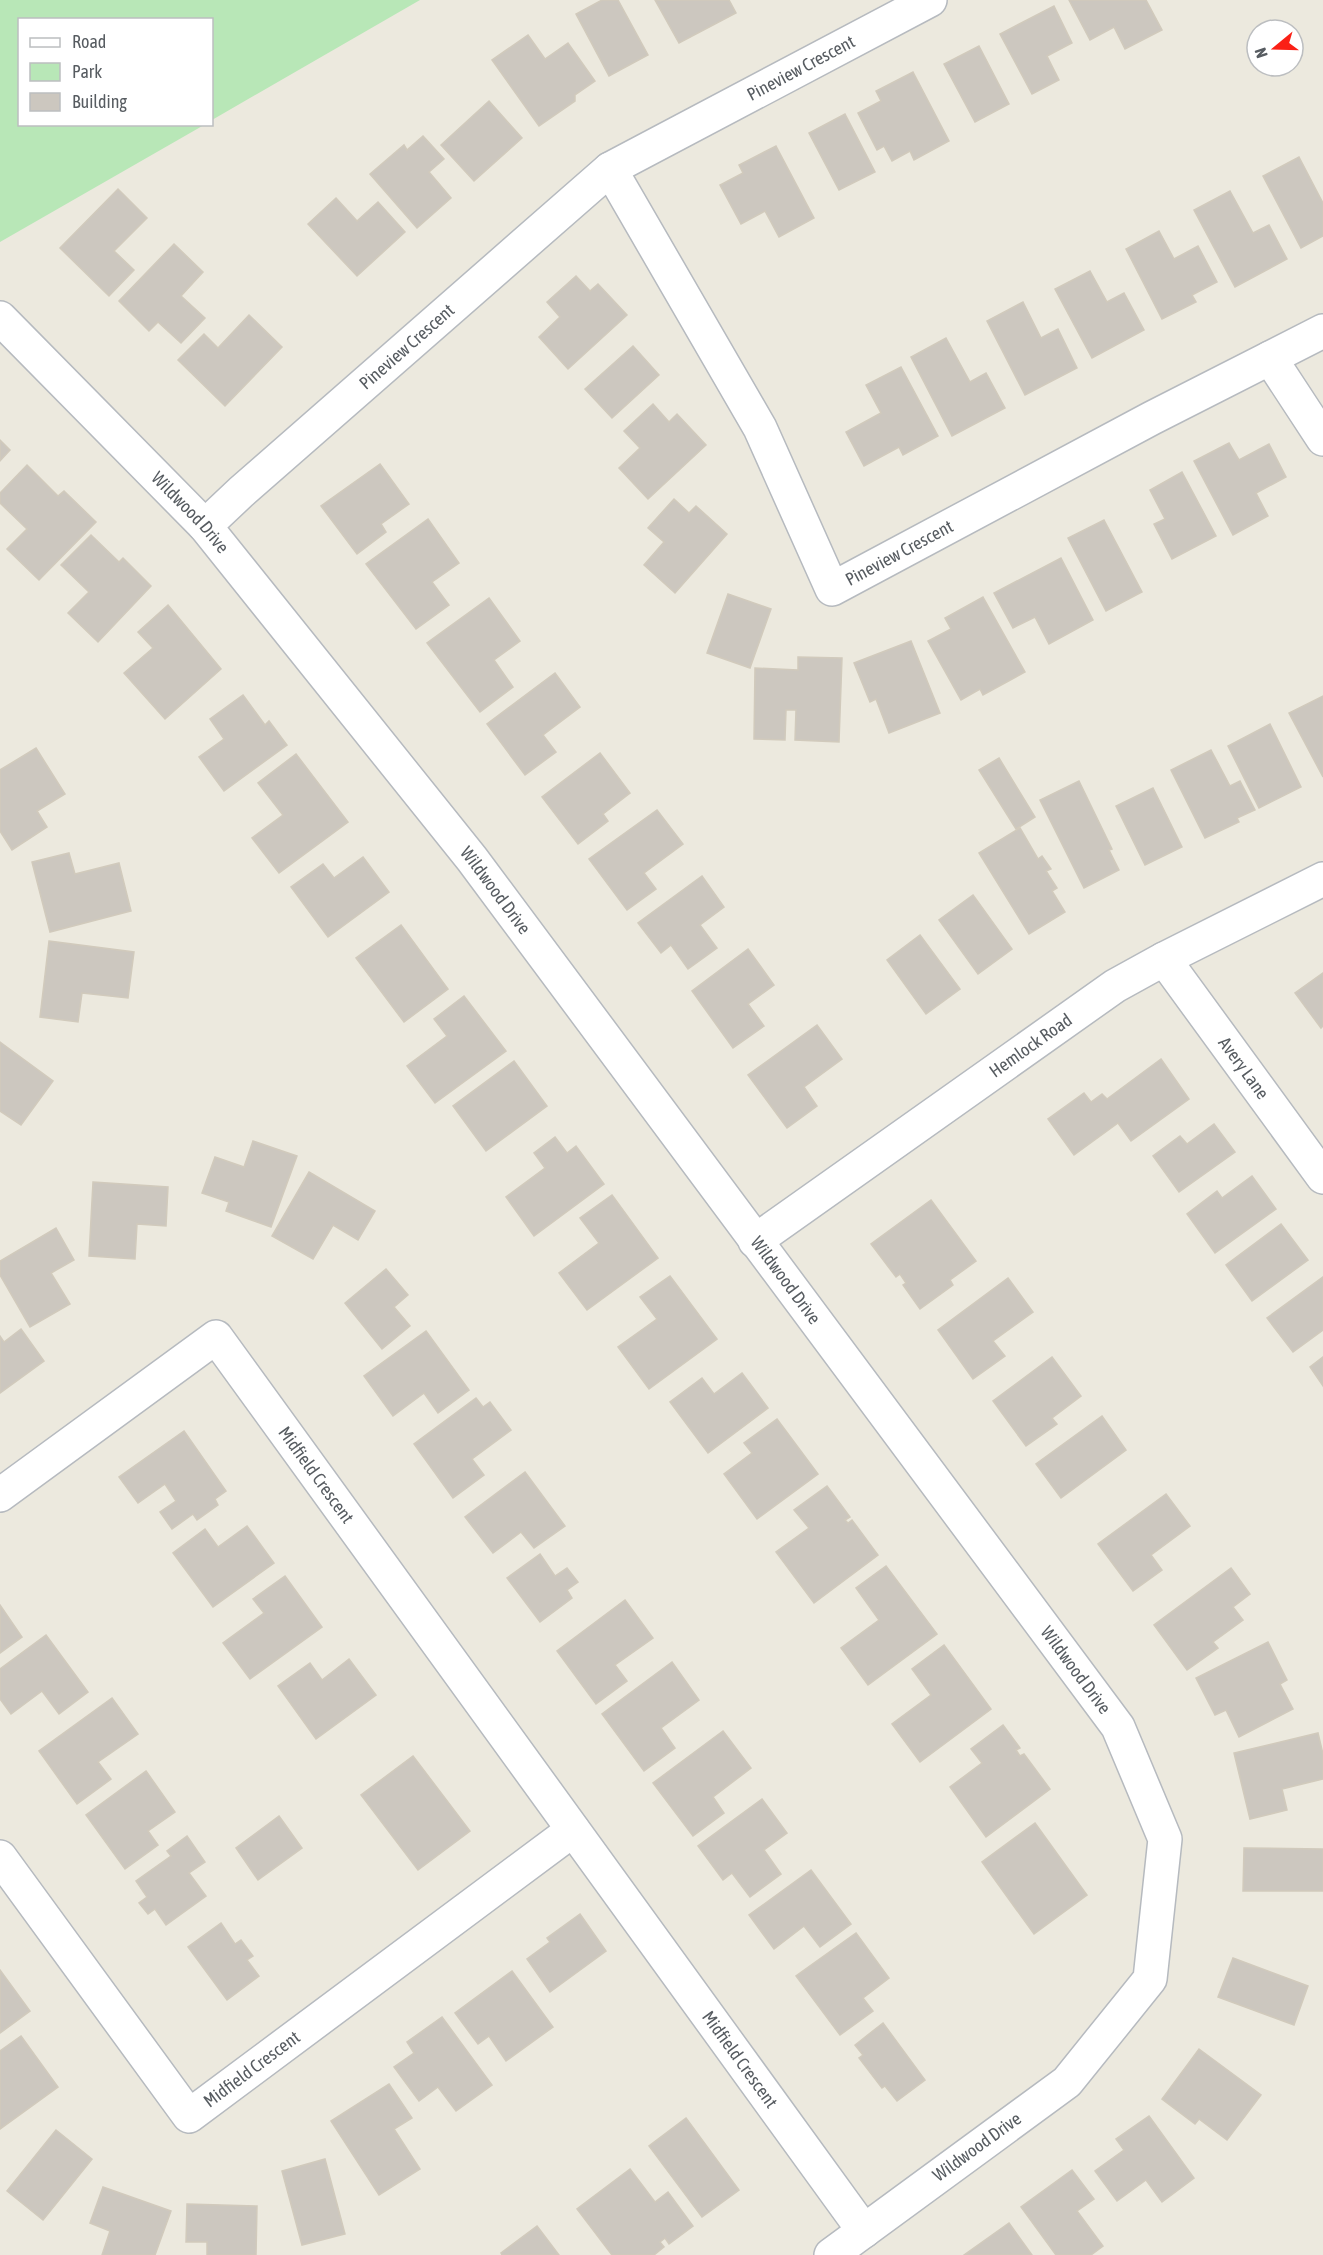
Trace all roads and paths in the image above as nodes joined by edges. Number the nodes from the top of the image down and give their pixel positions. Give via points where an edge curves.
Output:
1 (930, 0) edge
2 (610, 169) junction
3 (0, 318) edge
4 (1323, 331) edge
5 (1270, 358) junction
6 (1323, 439) edge
7 (205, 526) junction
8 (1323, 879) edge
9 (1164, 959) junction
10 (1323, 1177) edge
11 (755, 1241) junction
12 (0, 1495) edge
13 (573, 1830) junction
14 (0, 1857) edge
15 (864, 2231) junction
16 (831, 2255) edge

1 - 2 street, Pineview Crescent
2 - 5 street, Pineview Crescent via 760,428 832,589
2 - 7 street, Pineview Crescent
3 - 7 street, Wildwood Drive
4 - 5 street, Pineview Crescent
5 - 6 street
7 - 11 street, Wildwood Drive via 472,859
8 - 9 street, Hemlock Road
9 - 10 street, Avery Lane
9 - 11 street, Hemlock Road via 1115,986
11 - 15 street, Wildwood Drive via 1118,1727 1165,1839 1150,1979 1067,2082
12 - 13 street, Midfield Crescent via 216,1337
13 - 14 street, Midfield Crescent via 189,2116
13 - 15 street, Midfield Crescent
15 - 16 street, Wildwood Drive

